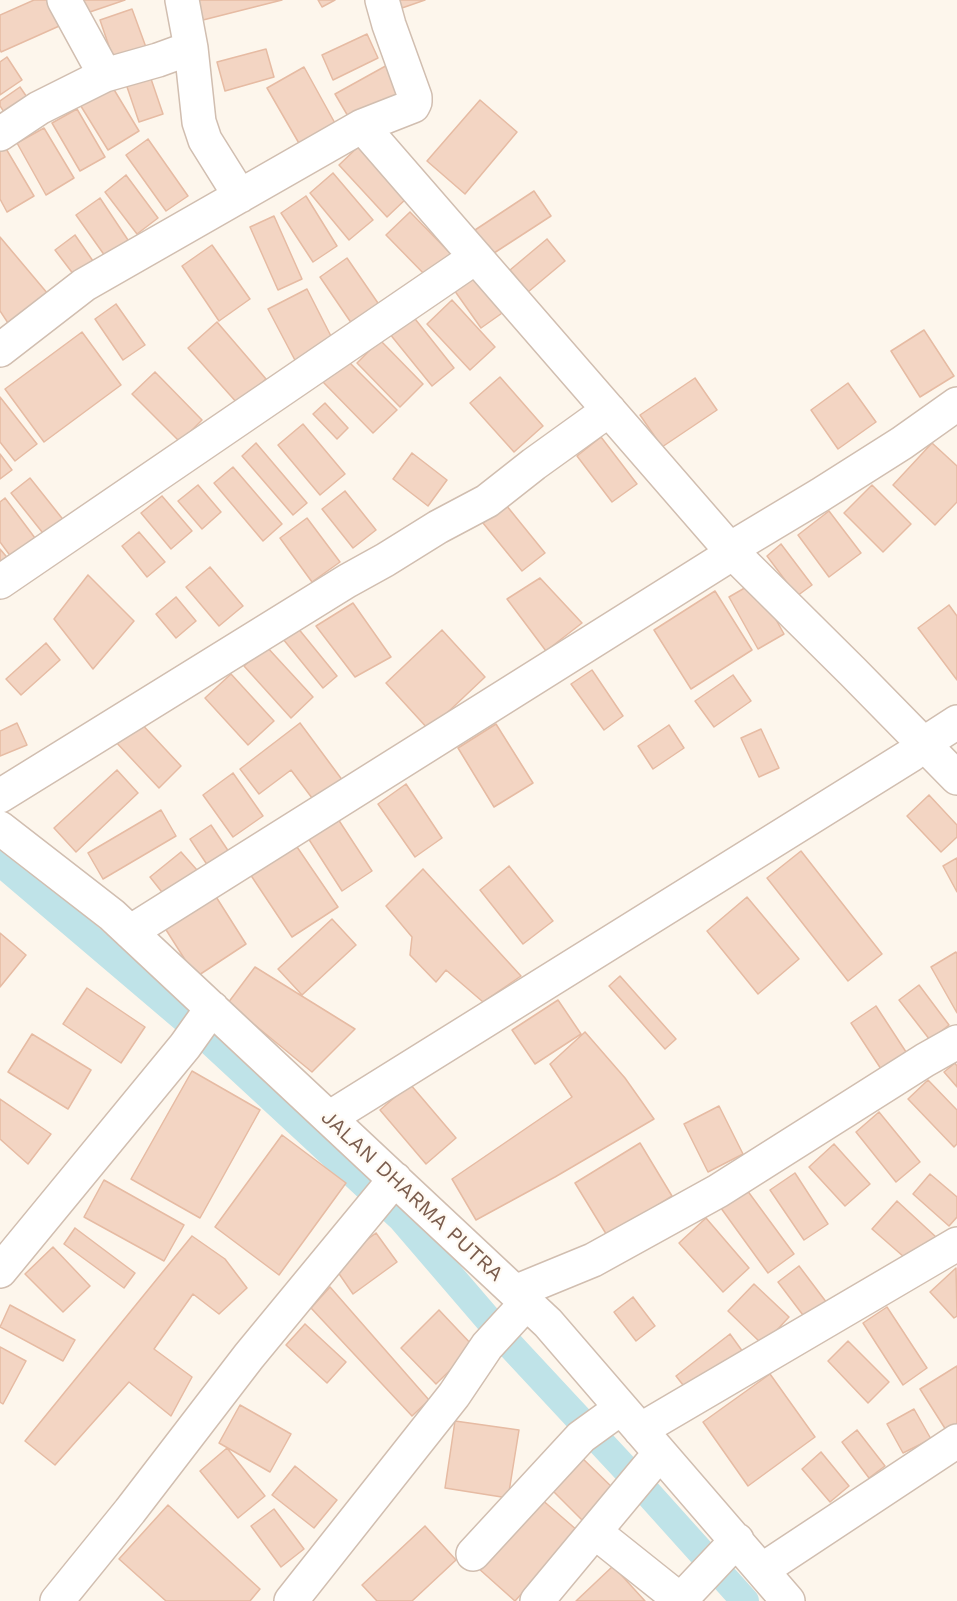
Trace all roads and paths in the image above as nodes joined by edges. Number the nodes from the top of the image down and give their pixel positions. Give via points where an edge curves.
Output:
1 (64, 0) edge
2 (182, 0) edge
3 (382, 0) edge
4 (190, 48) junction
5 (105, 75) junction
6 (362, 126) junction
7 (0, 134) edge
8 (240, 196) junction
9 (476, 257) junction
10 (0, 350) edge
11 (957, 404) edge
12 (609, 410) junction
13 (732, 551) junction
14 (0, 582) edge
15 (957, 722) edge
16 (923, 744) junction
17 (957, 778) edge
18 (0, 796) edge
19 (0, 828) edge
20 (130, 932) junction
21 (199, 1026) junction
22 (957, 1042) edge
23 (329, 1118) junction
24 (383, 1193) junction
25 (957, 1244) edge
26 (0, 1271) edge
27 (521, 1302) junction
28 (637, 1434) junction
29 (957, 1441) edge
30 (595, 1532) junction
31 (473, 1554) dead end
32 (722, 1556) junction
33 (762, 1570) junction
34 (57, 1601) edge
35 (291, 1601) edge
36 (537, 1601) edge
37 (788, 1601) edge

1 - 5 street
2 - 4 street
3 - 6 street via 415,102
4 - 5 street
4 - 8 street via 199,122 205,140
5 - 7 street via 39,108
6 - 8 street
6 - 9 street
8 - 10 street via 84,285
9 - 12 street
9 - 14 street
11 - 13 street
12 - 13 street
12 - 18 street via 487,501 347,581
13 - 16 street
13 - 20 street
15 - 16 street
16 - 17 street
16 - 23 street
19 - 20 street, JALAN DHARMA PUTRA
20 - 21 street, JALAN DHARMA PUTRA
21 - 23 street, JALAN DHARMA PUTRA
21 - 26 street
22 - 27 street via 718,1191
23 - 24 street, JALAN DHARMA PUTRA
24 - 27 street, JALAN DHARMA PUTRA
24 - 34 street
25 - 28 street
27 - 28 street, JALAN DHARMA PUTRA via 548,1323
27 - 35 street via 454,1395
28 - 30 street via 626,1496
28 - 31 street via 581,1437
28 - 32 street, JALAN DHARMA PUTRA
29 - 33 street
30 - 32 street via 679,1597
30 - 36 street
32 - 33 street, JALAN DHARMA PUTRA
33 - 37 street, JALAN DHARMA PUTRA

